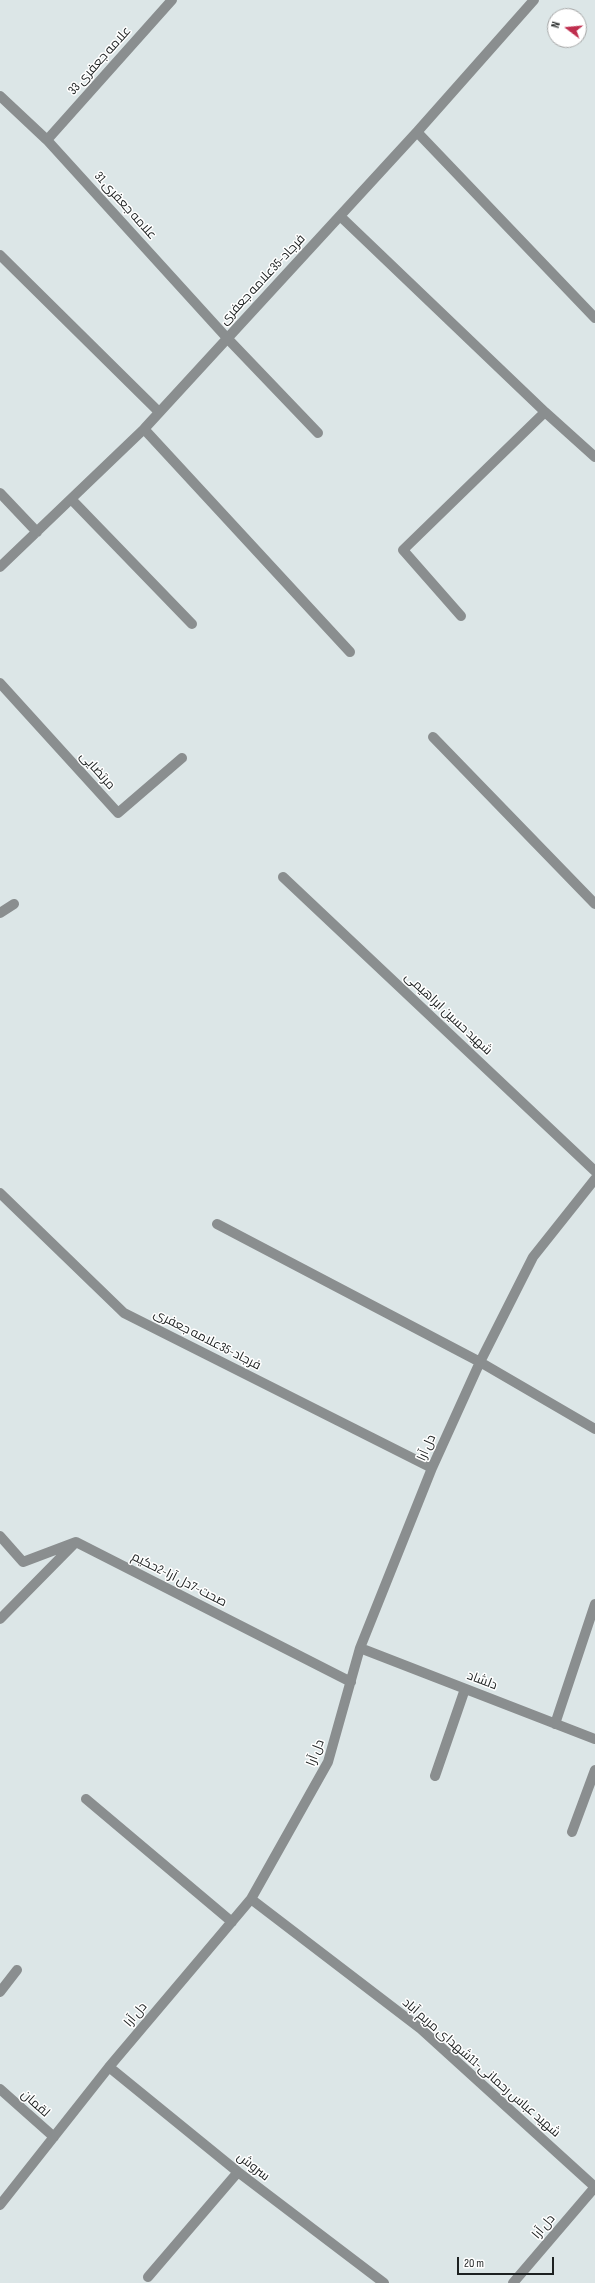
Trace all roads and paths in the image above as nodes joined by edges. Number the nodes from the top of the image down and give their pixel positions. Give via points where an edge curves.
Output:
1 (172, 0) edge
2 (534, 0) edge
3 (0, 96) edge
4 (417, 132) junction
5 (47, 140) junction
6 (340, 216) junction
7 (0, 254) edge
8 (595, 318) edge
9 (227, 338) junction
10 (159, 412) junction
11 (545, 412) junction
12 (144, 429) junction
13 (318, 433) dead end
14 (595, 457) edge
15 (0, 493) edge
16 (71, 499) junction
17 (37, 532) junction
18 (0, 567) edge
19 (461, 616) dead end
20 (192, 624) dead end
21 (350, 652) dead end
22 (0, 683) edge
23 (433, 737) dead end
24 (182, 758) dead end
25 (283, 877) dead end
26 (14, 904) dead end
27 (595, 904) edge
28 (0, 913) edge
29 (595, 1170) edge
30 (595, 1179) edge
31 (0, 1193) edge
32 (217, 1224) dead end
33 (480, 1362) junction
34 (595, 1429) edge
35 (432, 1468) junction
36 (0, 1536) edge
37 (76, 1542) junction
38 (595, 1604) edge
39 (0, 1619) edge
40 (360, 1648) junction
41 (351, 1682) junction
42 (465, 1689) junction
43 (554, 1724) junction
44 (595, 1739) edge
45 (595, 1770) edge
46 (435, 1776) dead end
47 (86, 1800) dead end
48 (572, 1832) dead end
49 (250, 1899) junction
50 (232, 1922) junction
51 (17, 1970) dead end
52 (0, 1992) edge
53 (109, 2067) junction
54 (0, 2089) edge
55 (54, 2137) junction
56 (238, 2172) junction
57 (595, 2187) edge
58 (0, 2205) edge
59 (148, 2277) dead end
60 (384, 2283) edge
61 (513, 2283) edge

1 - 5 street, علامه جعفری 33
2 - 4 street, فرجاد-35علامه جعفری
3 - 5 street, علامه جعفری 31
4 - 6 street, فرجاد-35علامه جعفری
4 - 8 street
5 - 9 street, علامه جعفری 31
6 - 9 street, فرجاد-35علامه جعفری
6 - 11 street
7 - 10 street
9 - 10 street, فرجاد-35علامه جعفری
9 - 13 street, علامه جعفری 31
10 - 12 street, فرجاد-35علامه جعفری
11 - 14 street
11 - 19 street via 403,550
12 - 16 street, فرجاد-35علامه جعفری
12 - 21 street
15 - 17 street
16 - 17 street, فرجاد-35علامه جعفری
16 - 20 street
17 - 18 street, فرجاد-35علامه جعفری
22 - 24 street, مرتضایی via 118,813
23 - 27 street
25 - 29 street, شهید حسین ابراهیمی
26 - 28 street
30 - 33 street via 533,1257
31 - 35 street, فرجاد-35علامه جعفری via 124,1313
32 - 33 street
33 - 34 street
33 - 35 street, دل آرا
35 - 40 street, دل آرا
36 - 37 street via 23,1562
37 - 39 street
37 - 41 street, صحت-7دل آرا-2حکیم
38 - 43 street
40 - 41 street, دل آرا
40 - 42 street, دلشاد
41 - 49 street, دل آرا via 328,1762
42 - 43 street, دلشاد
42 - 46 street
43 - 44 street, دلشاد
45 - 48 street
47 - 50 street
49 - 50 street, دل آرا
49 - 57 street, شهید عباس رحمانی-11شهدای مریم آباد via 421,2029
50 - 53 street, دل آرا
51 - 52 street
53 - 55 street, دل آرا
53 - 56 street, سروش
54 - 55 street, لقمان
55 - 58 street, دل آرا
56 - 59 street
56 - 60 street, سروش
57 - 61 street, دل آرا

